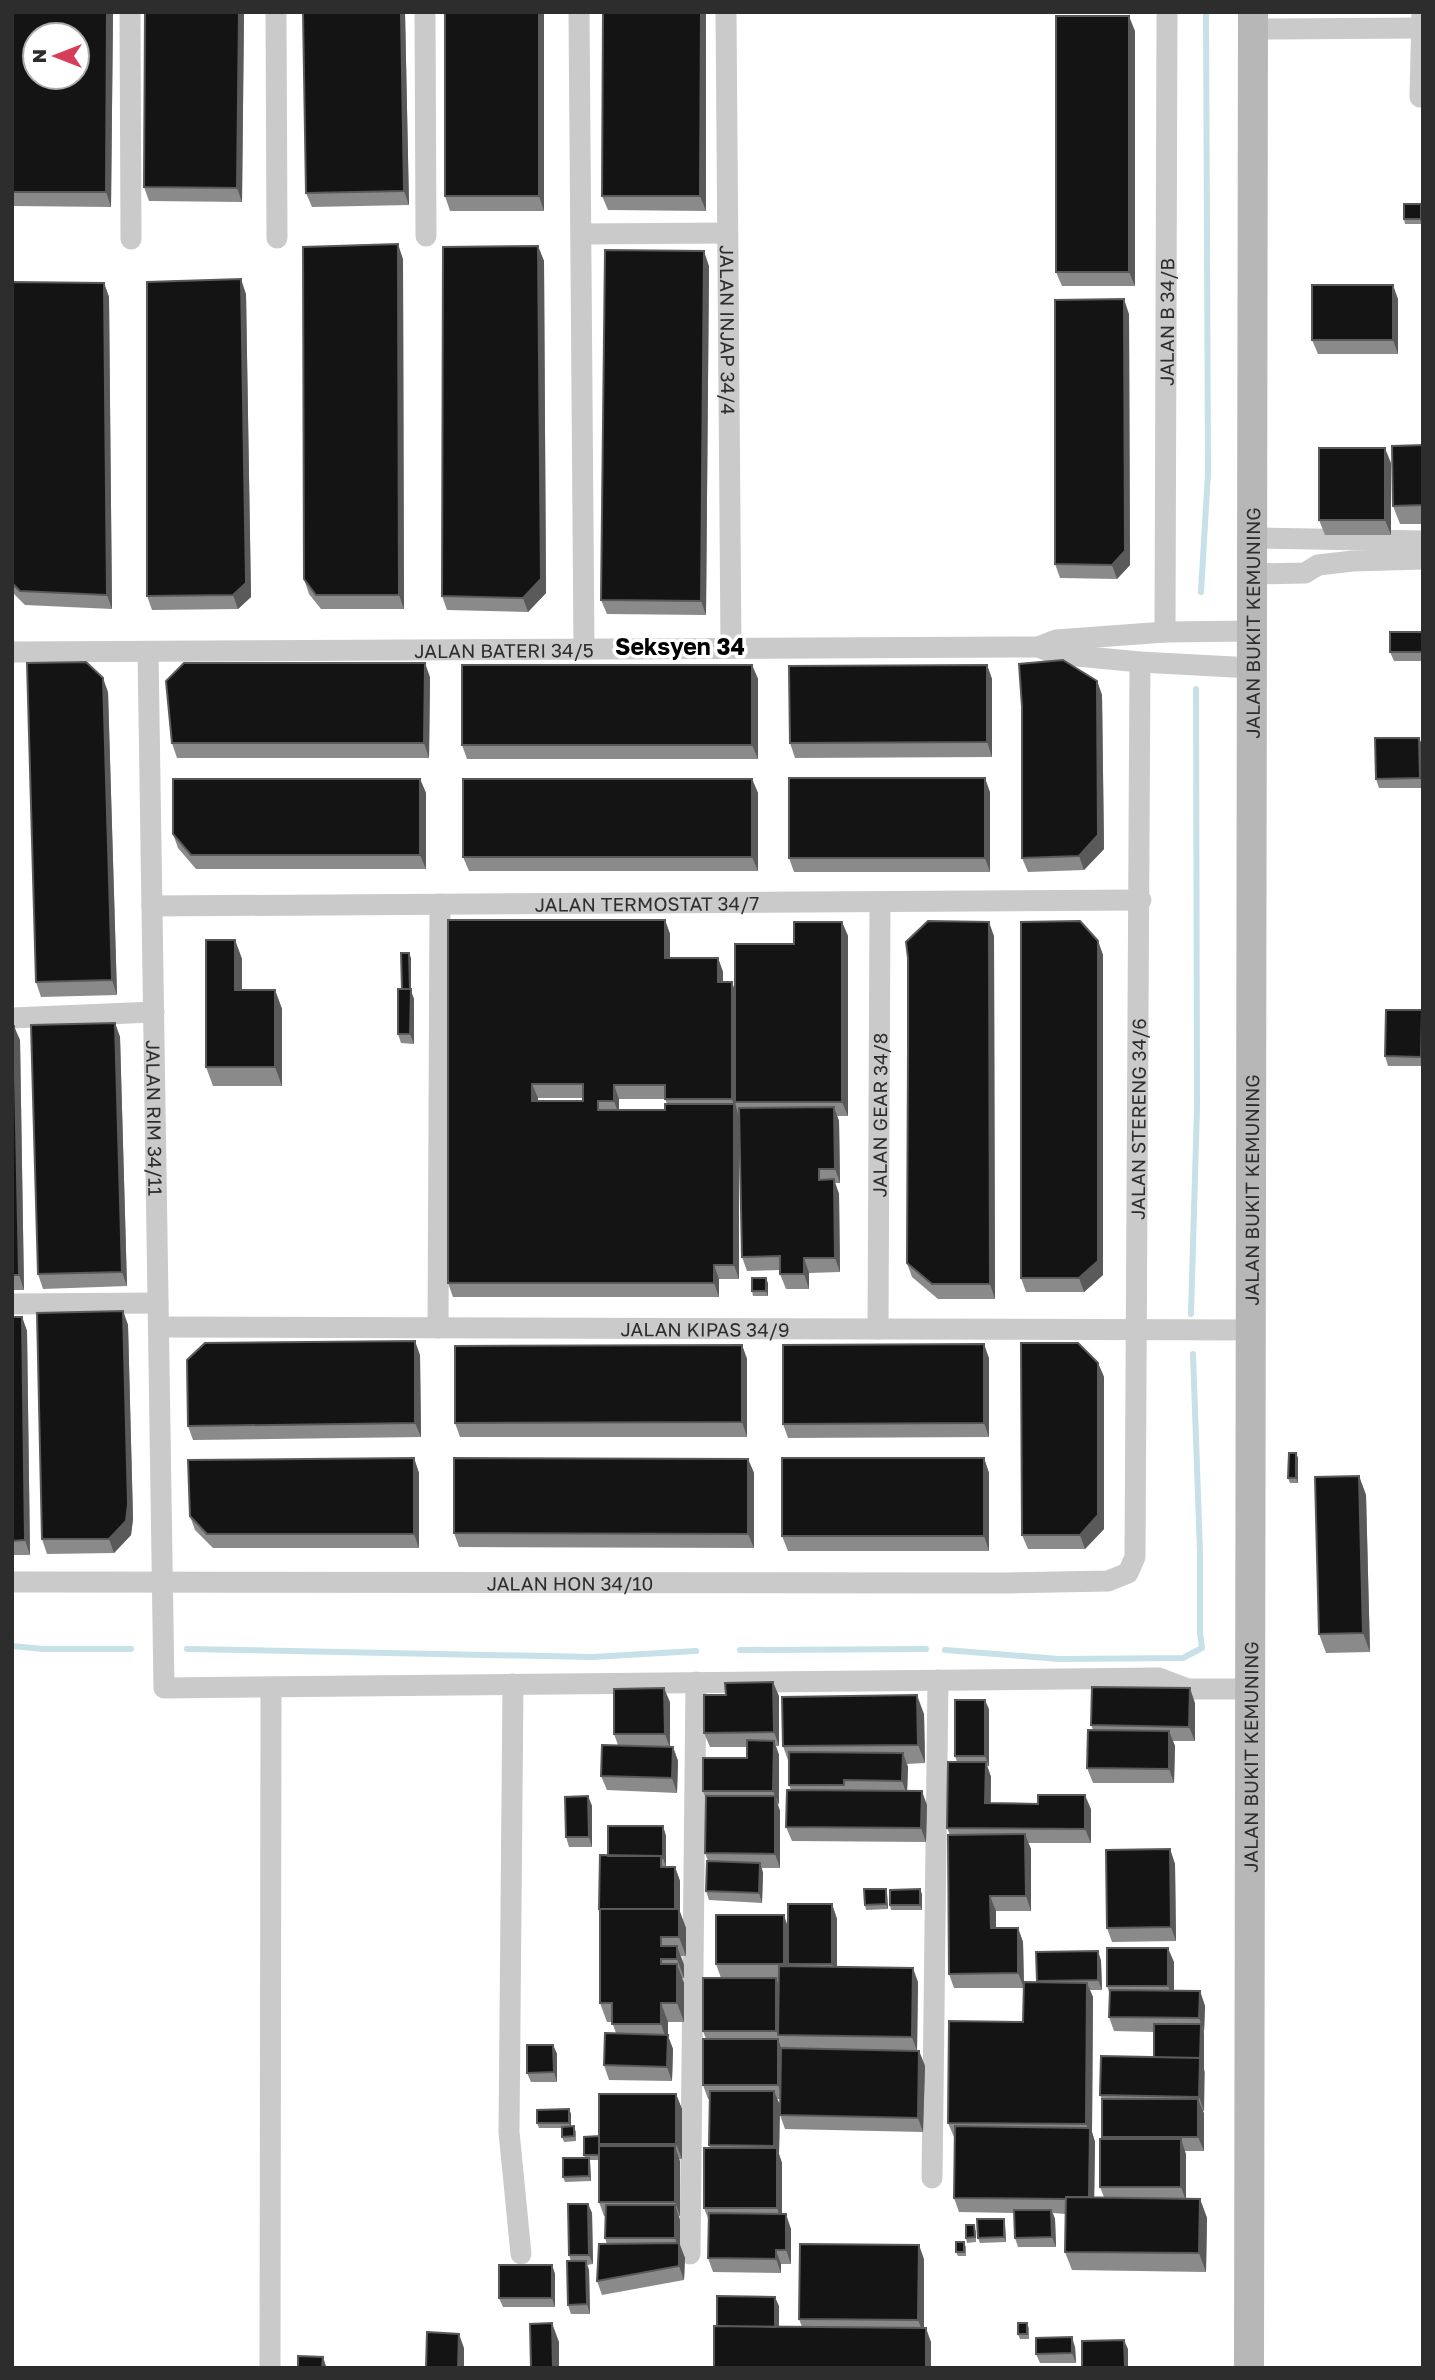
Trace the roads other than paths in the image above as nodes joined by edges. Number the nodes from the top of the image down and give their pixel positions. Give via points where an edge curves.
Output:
1 (130, 12) edge
2 (276, 12) edge
3 (425, 12) edge
4 (579, 12) edge
5 (726, 12) edge
6 (1167, 12) edge
7 (1422, 12) edge
8 (1254, 21) edge
9 (1422, 28) edge
10 (1420, 97) dead end
11 (727, 233) junction
12 (581, 234) junction
13 (426, 236) dead end
14 (277, 237) dead end
15 (131, 239) dead end
16 (1253, 538) junction
17 (1423, 541) edge
18 (1423, 559) edge
19 (1252, 574) junction
20 (1252, 631) junction
21 (1165, 632) junction
22 (1038, 647) junction
23 (731, 648) junction
24 (584, 649) junction
25 (12, 652) edge
26 (148, 652) junction
27 (1140, 662) junction
28 (1252, 668) junction
29 (1141, 900) junction
30 (880, 902) junction
31 (440, 904) junction
32 (152, 906) junction
33 (154, 1013) junction
34 (12, 1018) edge
35 (158, 1303) junction
36 (12, 1304) edge
37 (159, 1327) junction
38 (438, 1328) junction
39 (878, 1329) junction
40 (1138, 1329) junction
41 (1251, 1330) junction
42 (1128, 1573) joint
43 (12, 1582) edge
44 (163, 1582) junction
45 (937, 1680) junction
46 (696, 1682) junction
47 (513, 1684) junction
48 (271, 1687) junction
49 (1250, 1689) junction
50 (932, 2178) dead end
51 (521, 2254) dead end
52 (690, 2254) dead end
53 (270, 2368) edge
54 (1249, 2368) edge

1 - 15 street
2 - 14 street
3 - 13 street
4 - 12 street
5 - 11 street, JALAN INJAP 34/4
6 - 21 street, JALAN B 34/B
7 - 9 street
8 - 9 street
8 - 16 main road, JALAN BUKIT KEMUNING
9 - 10 street
11 - 12 street
11 - 23 street, JALAN INJAP 34/4
12 - 24 street
16 - 17 street
16 - 19 main road, JALAN BUKIT KEMUNING
18 - 19 street via 1353,561 1318,565 1305,573
19 - 20 main road, JALAN BUKIT KEMUNING
20 - 21 street
20 - 28 main road, JALAN BUKIT KEMUNING
21 - 22 street via 1056,640
22 - 23 street, JALAN BATERI 34/5
22 - 27 street via 1056,654
23 - 24 street, JALAN BATERI 34/5
24 - 26 street, JALAN BATERI 34/5
25 - 26 street, JALAN BATERI 34/5
26 - 32 street, JALAN RIM 34/11
27 - 28 street
27 - 29 street, JALAN STERENG 34/6
28 - 41 main road, JALAN BUKIT KEMUNING
29 - 30 street, JALAN TERMOSTAT 34/7
29 - 40 street, JALAN STERENG 34/6
30 - 31 street, JALAN TERMOSTAT 34/7
30 - 39 street, JALAN GEAR 34/8
31 - 32 street, JALAN TERMOSTAT 34/7
31 - 38 street
32 - 33 street, JALAN RIM 34/11
33 - 34 street
33 - 35 street, JALAN RIM 34/11
35 - 36 street
35 - 37 street, JALAN RIM 34/11
37 - 38 street, JALAN KIPAS 34/9
37 - 44 street, JALAN RIM 34/11
38 - 39 street, JALAN KIPAS 34/9
39 - 40 street, JALAN KIPAS 34/9
40 - 41 street, JALAN KIPAS 34/9
40 - 42 street, JALAN STERENG 34/6 via 1135,1557
41 - 49 main road, JALAN BUKIT KEMUNING
42 - 44 street, JALAN HON 34/10 via 1108,1581 1006,1583
43 - 44 street, JALAN HON 34/10
44 - 48 street, JALAN RIM 34/11 via 164,1688
45 - 46 street
45 - 49 street via 1159,1678 1188,1689
45 - 50 street
46 - 47 street
46 - 52 street
47 - 48 street
47 - 51 street via 509,2132
48 - 53 street
49 - 54 main road, JALAN BUKIT KEMUNING

